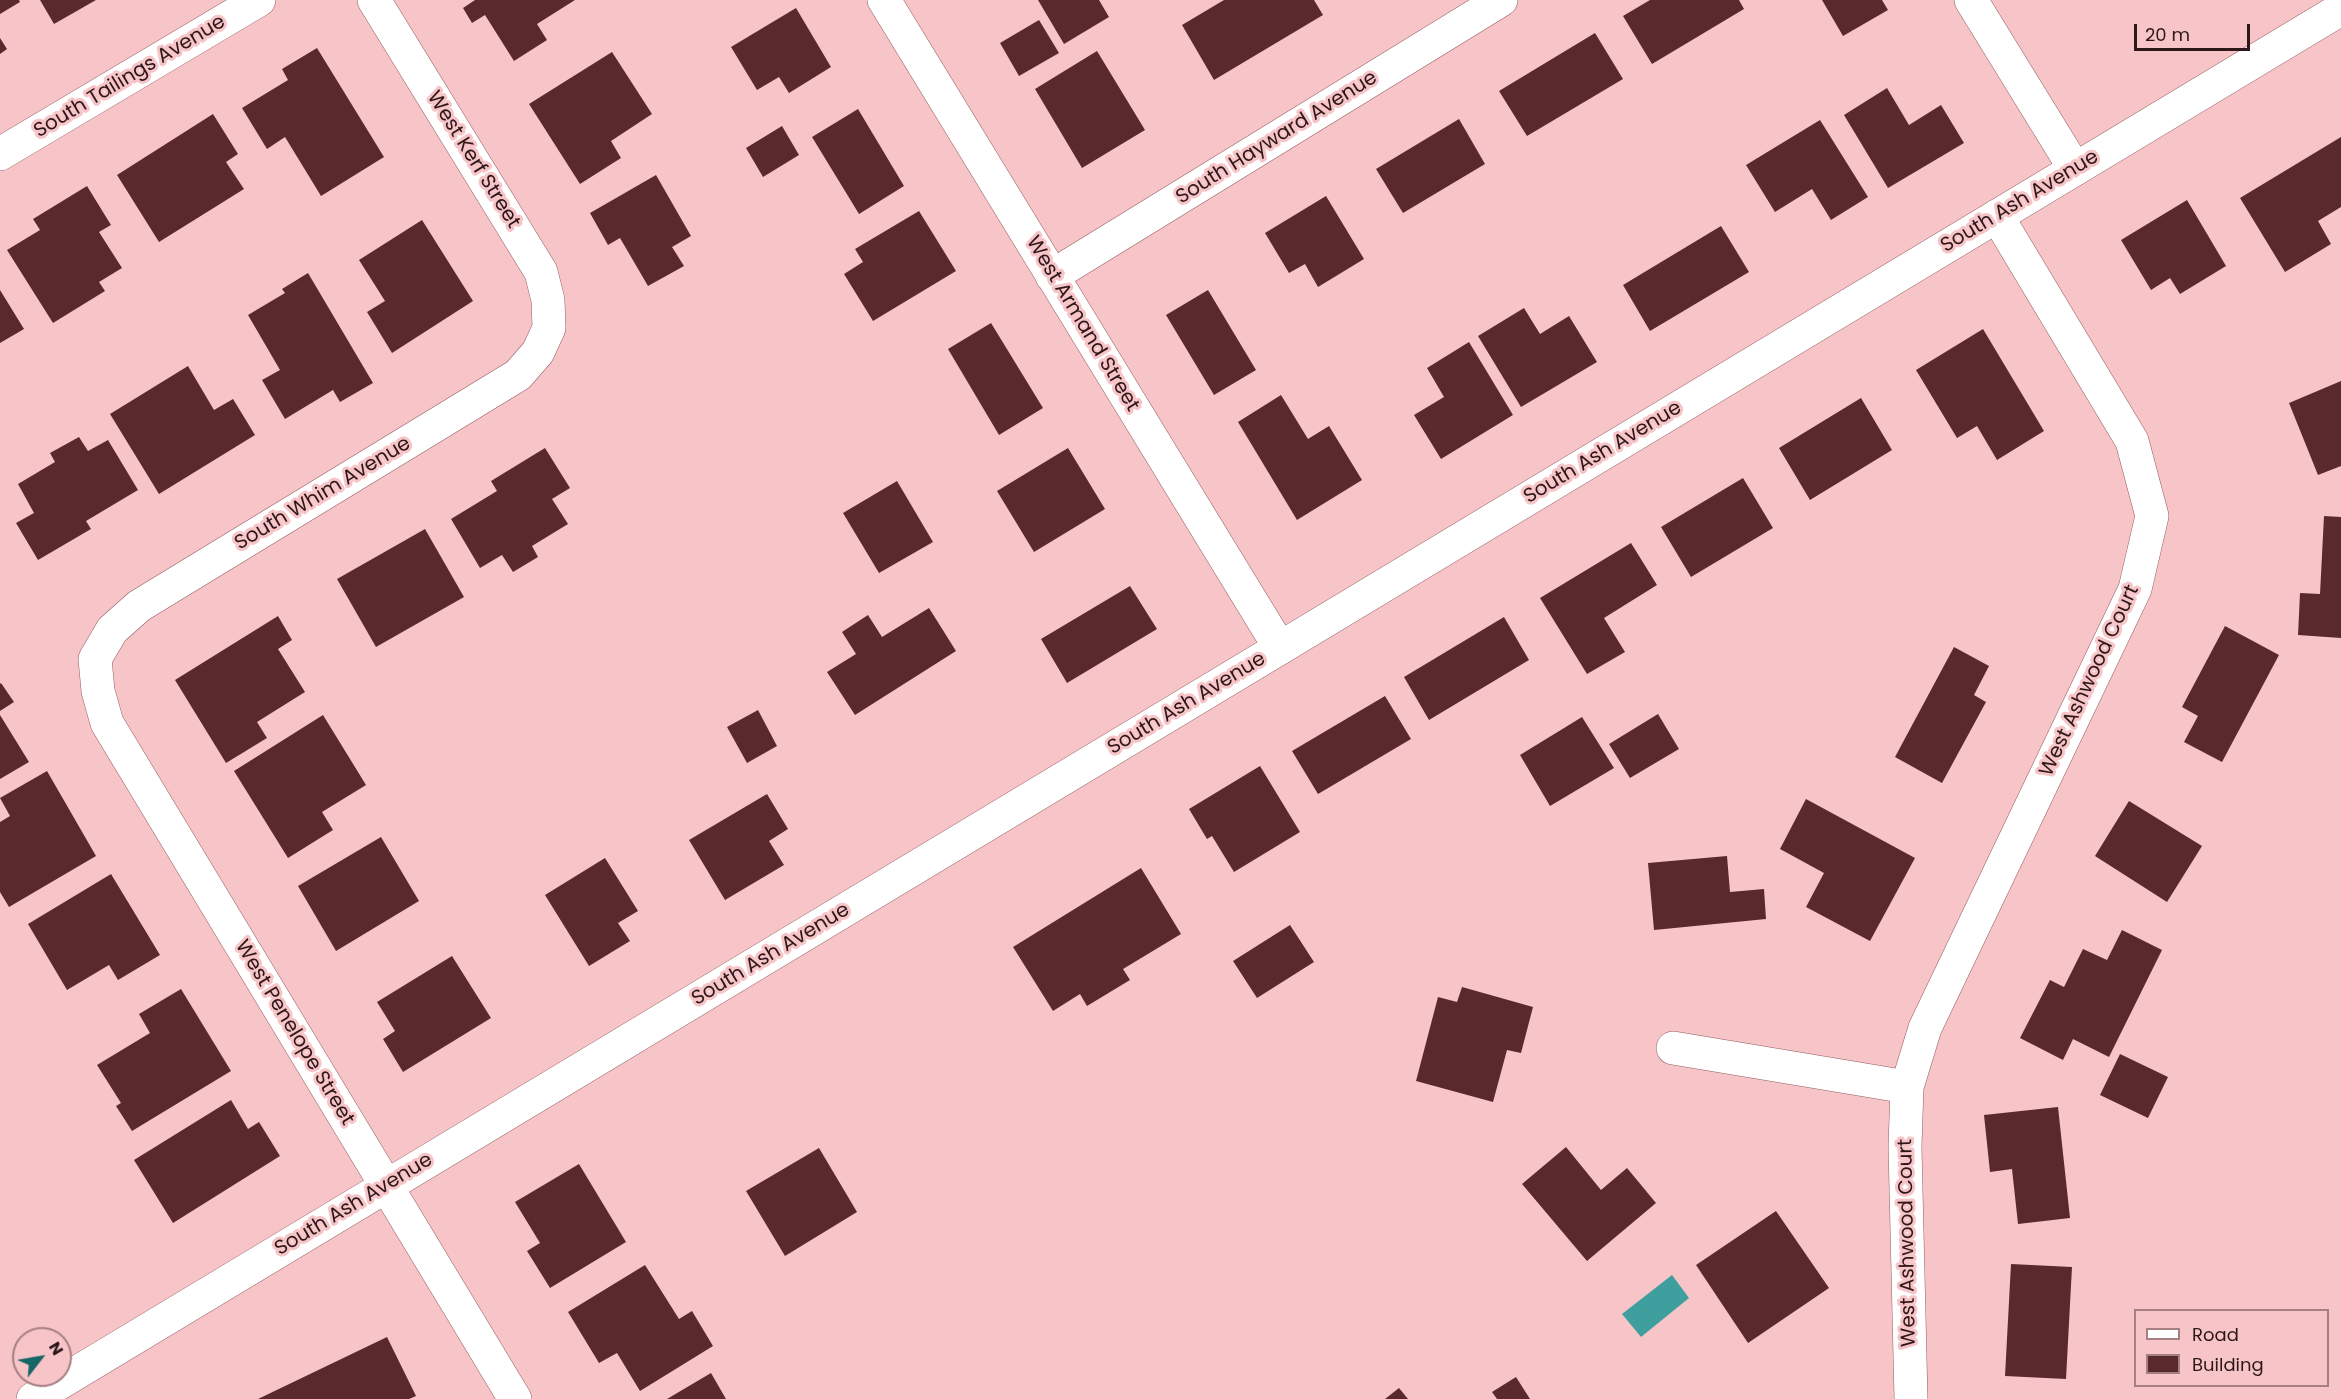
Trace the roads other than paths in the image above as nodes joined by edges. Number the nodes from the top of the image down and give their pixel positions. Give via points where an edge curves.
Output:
1 (259, 0) edge
2 (374, 0) edge
3 (884, 0) edge
4 (1502, 0) edge
5 (1971, 0) edge
6 (2341, 9) edge
7 (0, 154) edge
8 (2074, 169) junction
9 (1997, 216) junction
10 (1052, 276) junction
11 (549, 328) joint
12 (1280, 648) junction
13 (95, 659) joint
14 (1672, 1048) dead end
15 (1907, 1087) junction
16 (386, 1186) junction
17 (33, 1399) edge
18 (515, 1399) edge
19 (1911, 1399) edge

1 - 7 street, South Tailings Avenue
2 - 11 street, West Kerf Street via 541,272
3 - 10 street, West Armand Street
4 - 10 street, South Hayward Avenue
5 - 8 street
6 - 8 street, South Ash Avenue
8 - 9 street, South Ash Avenue
9 - 12 street, South Ash Avenue
9 - 15 street, West Ashwood Court via 2132,441 2152,516 2135,589 1925,1028
10 - 12 street, West Armand Street
11 - 13 street, South Whim Avenue via 538,352 518,375 139,606 112,630
12 - 16 street, South Ash Avenue
13 - 16 street, West Penelope Street via 106,723
14 - 15 street
15 - 19 street, West Ashwood Court
16 - 17 street, South Ash Avenue
16 - 18 street, West Penelope Street

